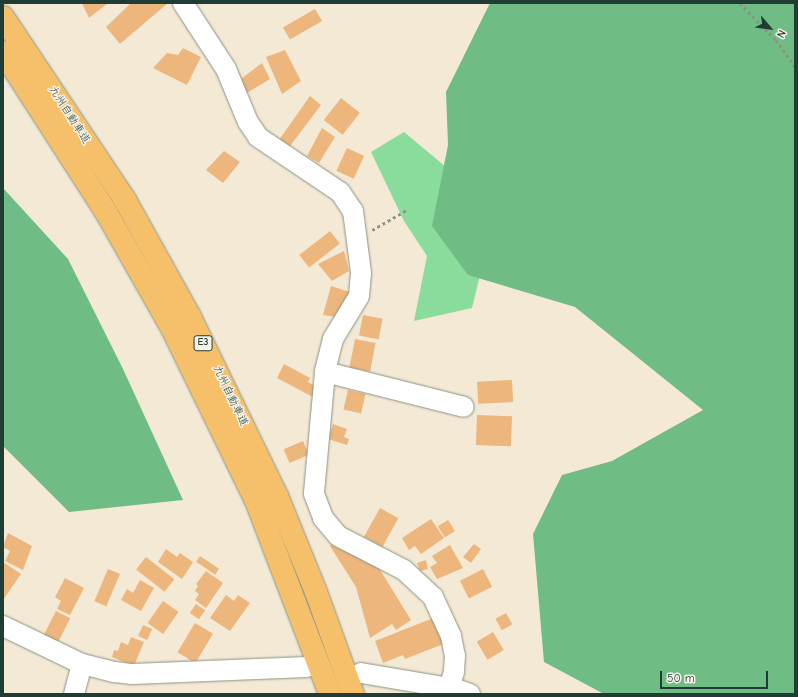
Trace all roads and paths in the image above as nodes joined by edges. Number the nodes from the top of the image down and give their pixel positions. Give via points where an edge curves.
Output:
1 (183, 3) edge
2 (740, 3) edge
3 (3, 17) edge
4 (3, 52) edge
5 (795, 66) edge
6 (406, 210) dead end
7 (358, 238) junction
8 (325, 372) junction
9 (464, 407) dead end
10 (3, 626) edge
11 (82, 664) junction
12 (307, 667) dead end
13 (361, 672) dead end
14 (447, 691) edge
15 (74, 694) edge
16 (330, 694) edge
17 (353, 694) edge
18 (470, 694) edge

1 - 7 street via 226,69 248,122 258,137 340,192 353,211
2 - 5 path via 776,40
3 - 17 highway, 九州自動車道 / E3 via 125,200 190,317 277,496 316,592
4 - 16 highway, 九州自動車道 / E3 via 106,212 172,328 257,503
6 - 7 path
7 - 8 street via 361,274 359,296 332,339
8 - 9 street
8 - 14 street via 314,494 323,518 338,536 404,570 433,597 451,636 455,656
10 - 11 street
11 - 12 street via 132,674
11 - 15 street
13 - 14 street
14 - 18 street

